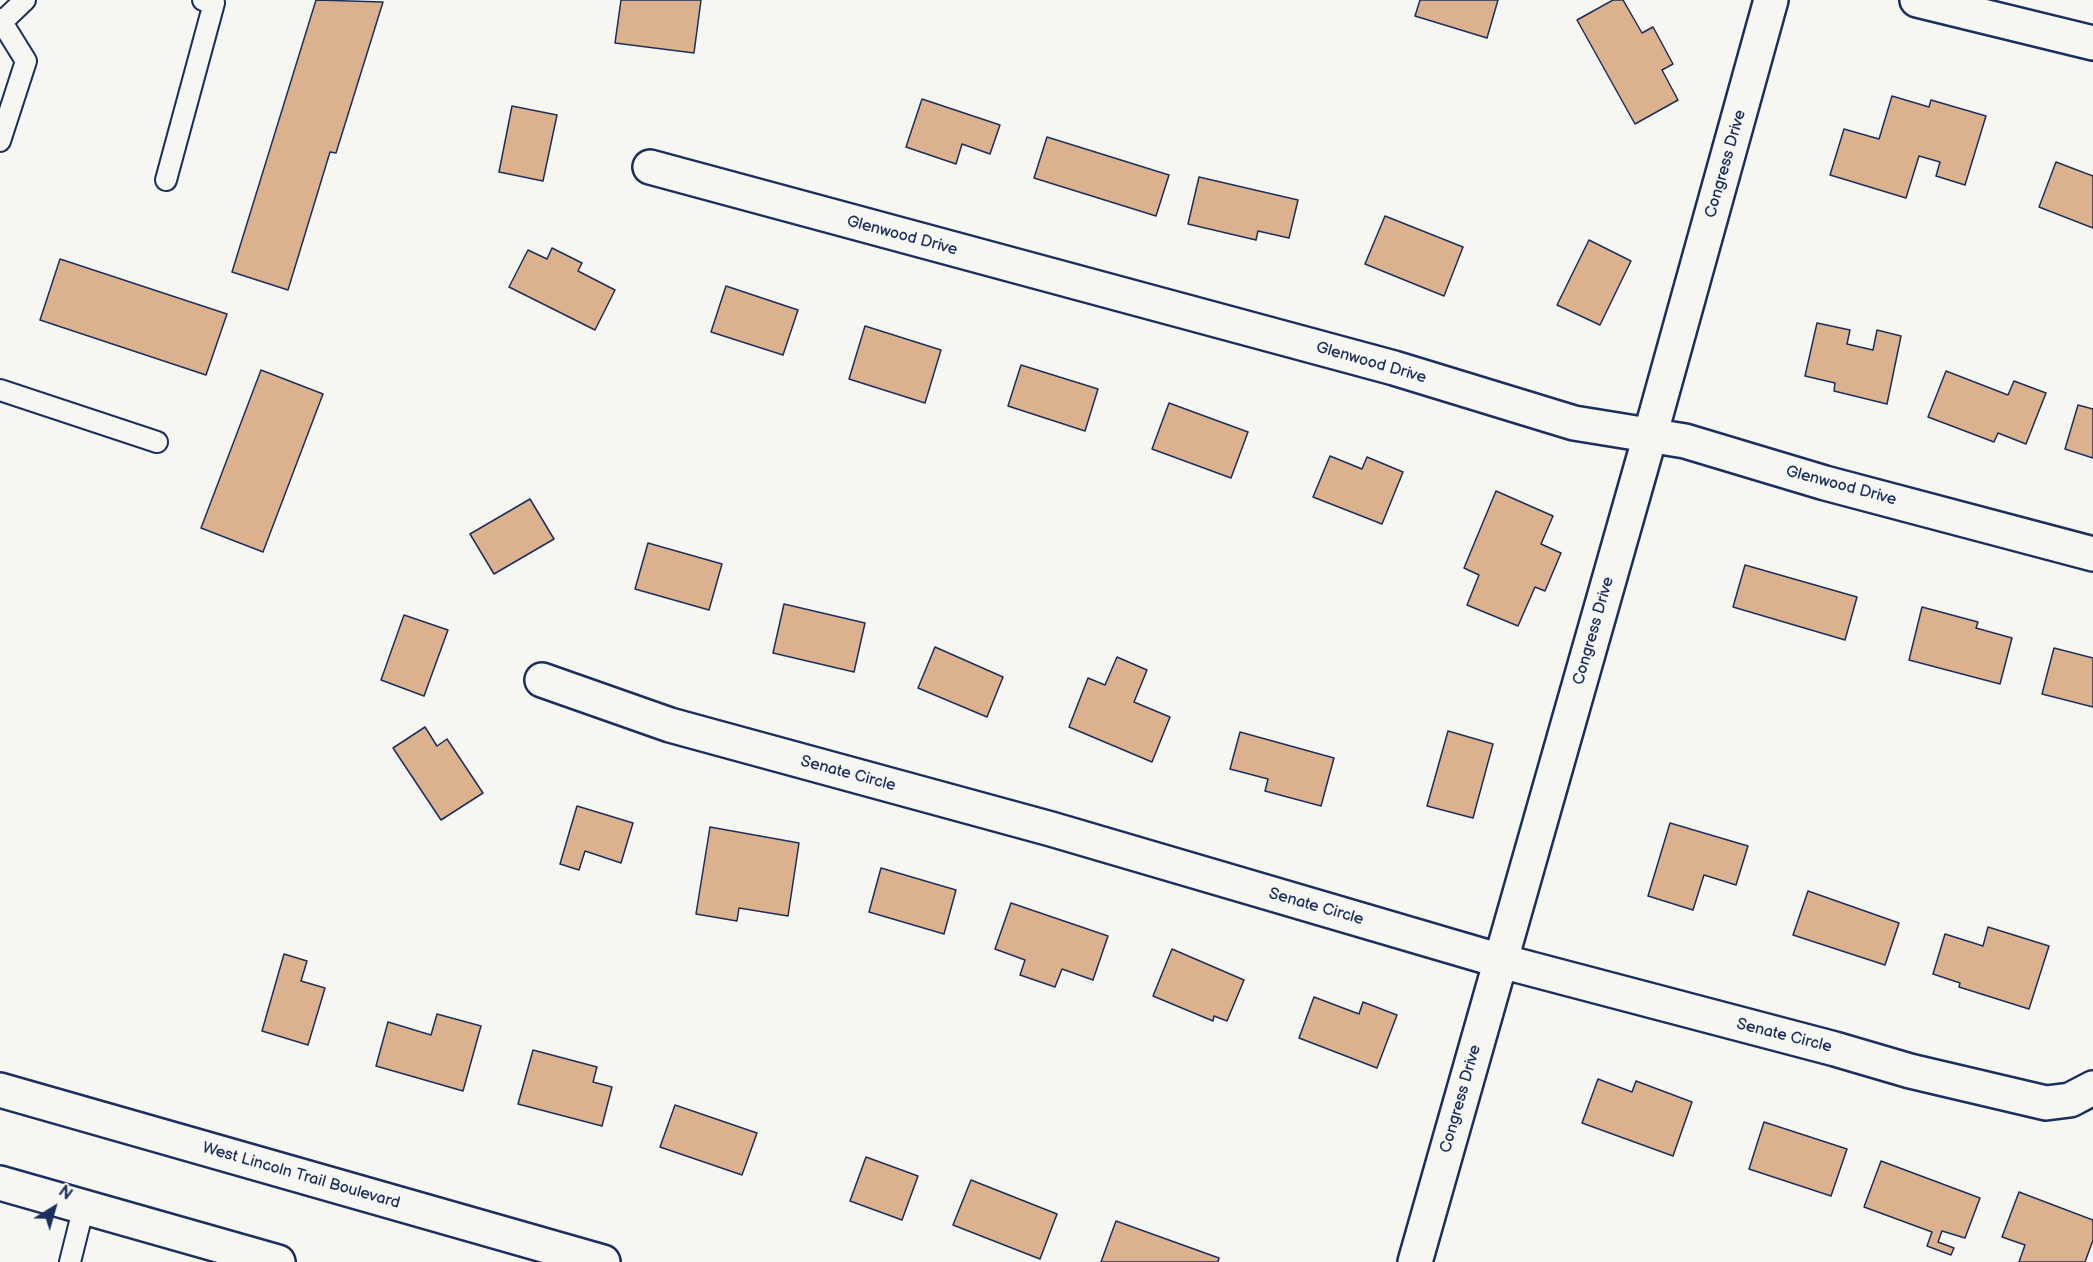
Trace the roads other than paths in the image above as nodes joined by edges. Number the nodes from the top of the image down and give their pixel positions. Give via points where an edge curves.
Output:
1 (25, 0) edge
2 (203, 0) edge
3 (1771, 0) edge
4 (1917, 0) edge
5 (1, 20) edge
6 (2093, 43) edge
7 (0, 141) edge
8 (650, 167) dead end
9 (166, 180) dead end
10 (0, 390) edge
11 (1650, 436) junction
12 (157, 442) dead end
13 (2093, 554) edge
14 (542, 680) dead end
15 (1501, 961) junction
16 (2093, 1088) edge
17 (0, 1090) edge
18 (0, 1183) edge
19 (84, 1206) junction
20 (70, 1262) edge
21 (278, 1262) edge
22 (603, 1262) edge
23 (1415, 1262) edge

1 - 5 lane
2 - 9 lane via 214,3
3 - 11 street, Congress Drive
4 - 6 street
5 - 7 lane via 26,61
8 - 11 street, Glenwood Drive via 1394,368 1574,423
10 - 12 lane
11 - 13 street, Glenwood Drive via 1685,441
11 - 15 street, Congress Drive
14 - 15 street, Senate Circle via 670,725 1051,829
15 - 16 street, Senate Circle via 2020,1099 2046,1103 2070,1100
15 - 23 street, Congress Drive
17 - 22 street, West Lincoln Trail Boulevard
18 - 19 street
19 - 20 lane
19 - 21 street

